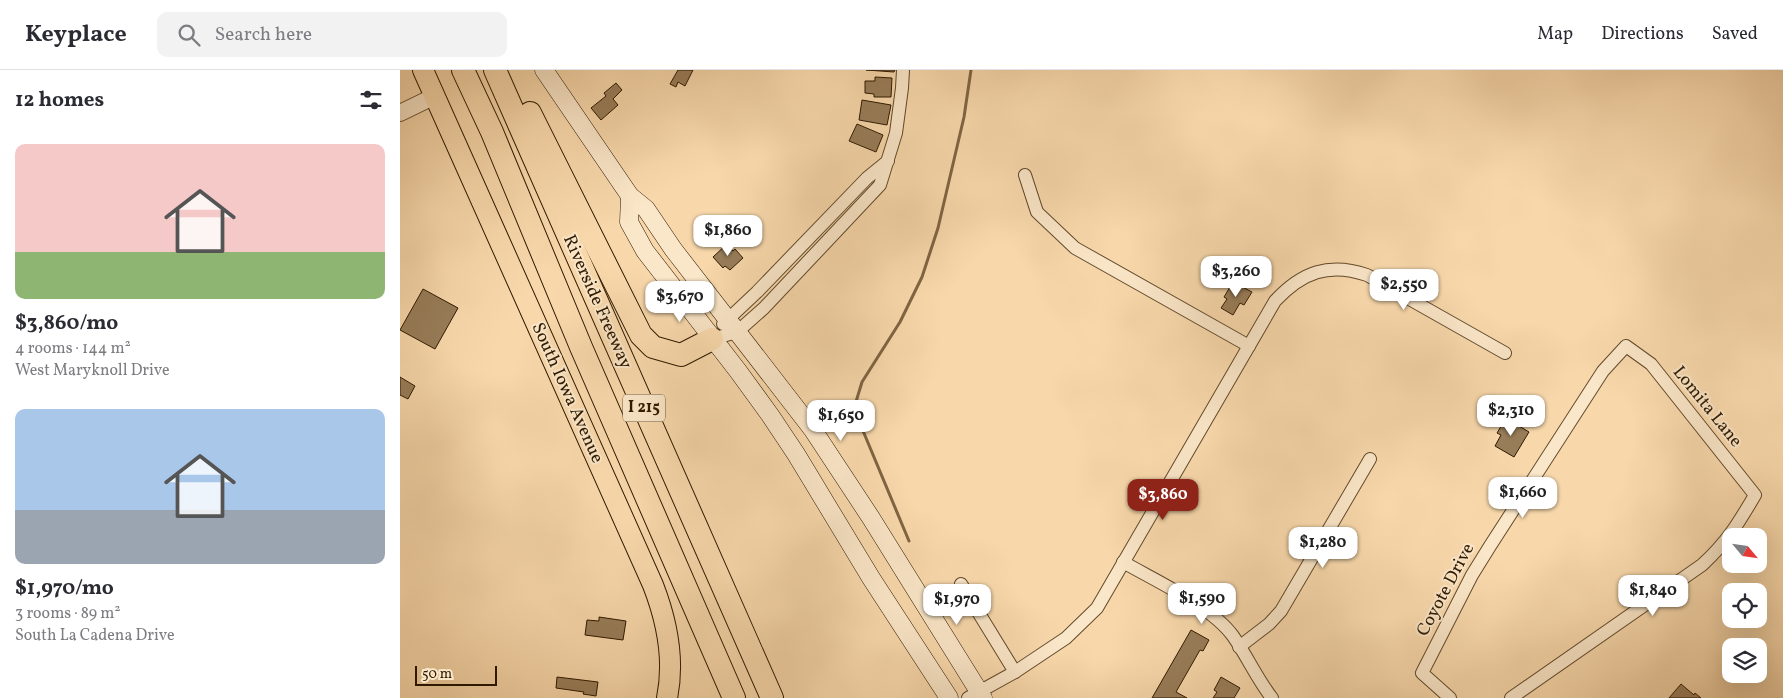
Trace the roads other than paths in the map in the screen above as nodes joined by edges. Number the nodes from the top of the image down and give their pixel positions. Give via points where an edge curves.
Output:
1 (423, 70) edge
2 (463, 70) edge
3 (495, 70) edge
4 (508, 70) edge
5 (544, 70) edge
6 (903, 70) edge
7 (435, 96) junction
8 (400, 113) edge
9 (1025, 175) dead end
10 (630, 196) junction
11 (732, 326) junction
12 (712, 339) junction
13 (1250, 346) junction
14 (1626, 346) joint
15 (1505, 353) dead end
16 (1370, 459) dead end
17 (1123, 562) junction
18 (962, 584) dead end
19 (1239, 647) junction
20 (1015, 672) junction
21 (976, 696) edge
22 (667, 698) edge
23 (734, 698) edge
24 (772, 698) edge
25 (949, 698) edge
26 (1272, 698) edge
27 (1450, 698) edge
28 (1510, 698) edge

1 - 7 main road, South Iowa Avenue
2 - 23 highway, Riverside Freeway / I 215
3 - 24 highway, Riverside Freeway / I 215
4 - 12 highway via 641,335 654,348 681,355
5 - 10 main road
6 - 11 street via 896,133 880,185 764,308
7 - 8 street
7 - 22 main road, South Iowa Avenue via 654,588 668,634
9 - 13 street via 1037,212 1075,248
10 - 11 main road via 646,209
10 - 12 main road via 629,222 645,251
11 - 12 street
11 - 21 main road via 813,430 871,518
12 - 25 main road via 796,454
13 - 15 street via 1276,301 1298,280 1313,273 1354,270 1382,282
13 - 17 street
14 - 27 street, Coyote Drive via 1603,370 1490,546 1422,673
14 - 28 street, Lomita Lane via 1651,364 1755,495 1732,533 1702,566
16 - 19 street via 1281,611
17 - 19 street via 1210,614 1233,636
17 - 20 street via 1097,608 1066,638
18 - 20 street
19 - 26 street
20 - 21 street

